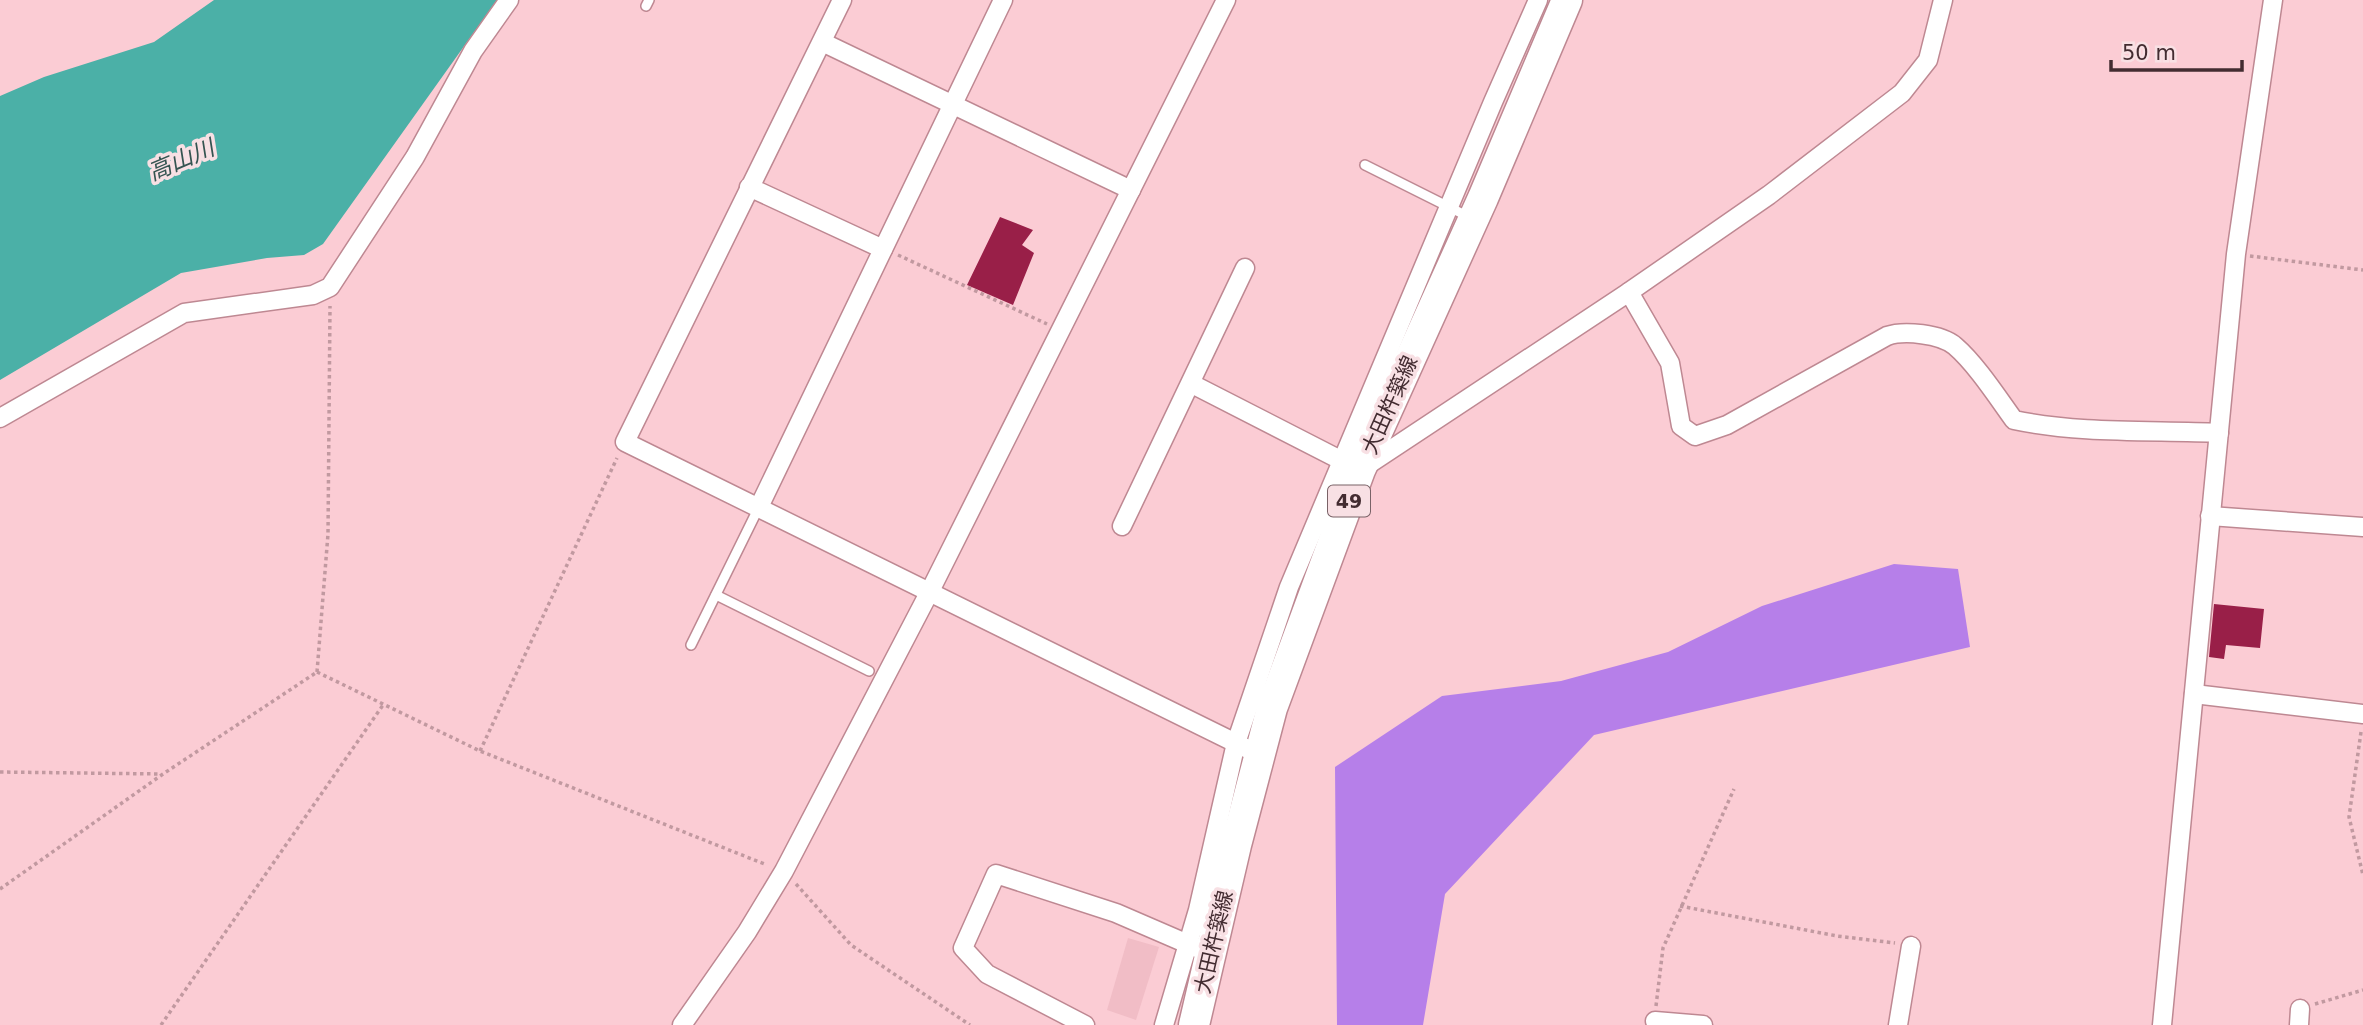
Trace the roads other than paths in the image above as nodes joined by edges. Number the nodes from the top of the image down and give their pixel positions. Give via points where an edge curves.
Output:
1 (509, 0) edge
2 (842, 0) edge
3 (1003, 0) edge
4 (1226, 0) edge
5 (1538, 0) edge
6 (1567, 0) edge
7 (1943, 0) edge
8 (2273, 0) edge
9 (822, 42) junction
10 (953, 104) junction
11 (1364, 165) dead end
12 (749, 187) junction
13 (1131, 190) junction
14 (1461, 213) junction
15 (883, 249) junction
16 (1245, 268) dead end
17 (1629, 292) junction
18 (1192, 384) junction
19 (0, 418) edge
20 (2219, 433) junction
21 (1352, 465) junction
22 (759, 507) junction
23 (2210, 516) junction
24 (1122, 526) dead end
25 (2363, 527) edge
26 (930, 591) junction
27 (716, 595) junction
28 (691, 645) dead end
29 (869, 671) dead end
30 (2194, 694) junction
31 (2362, 721) edge
32 (1248, 749) junction
33 (1911, 946) road end
34 (1200, 948) junction
35 (1655, 1021) road end
36 (682, 1025) edge
37 (1085, 1025) edge
38 (1164, 1025) edge
39 (1194, 1025) edge
40 (1703, 1025) edge
41 (1898, 1025) edge
42 (2162, 1025) edge

1 - 19 street via 473,51 415,157 330,287 313,295 184,313
2 - 9 street
3 - 10 street
4 - 13 street
5 - 14 street
6 - 14 main road, 大田杵築線 / 49
7 - 17 street via 1927,60 1902,93 1769,195
8 - 20 street via 2236,254
9 - 10 street
9 - 12 street
10 - 13 street
10 - 15 street
11 - 14 lane
12 - 15 street
12 - 22 street via 625,442
13 - 26 street
14 - 21 main road, 大田杵築線 / 49
15 - 22 street
16 - 18 street
17 - 20 street via 1670,363 1681,426 1695,436 1727,425 1899,331 1954,344 2014,420
17 - 21 street
18 - 21 street
18 - 24 street
20 - 23 street
21 - 32 main road, 大田杵築線 / 49 via 1272,708
22 - 26 street
22 - 27 lane
23 - 25 street
23 - 30 street
26 - 32 street
26 - 36 street via 784,871
27 - 28 lane
27 - 29 lane
30 - 31 street
30 - 42 street
32 - 34 main road, 大田杵築線 / 49
33 - 41 street
34 - 37 street via 1116,913 996,874 963,948 987,974
34 - 38 street
34 - 39 main road, 大田杵築線 / 49
35 - 40 street

